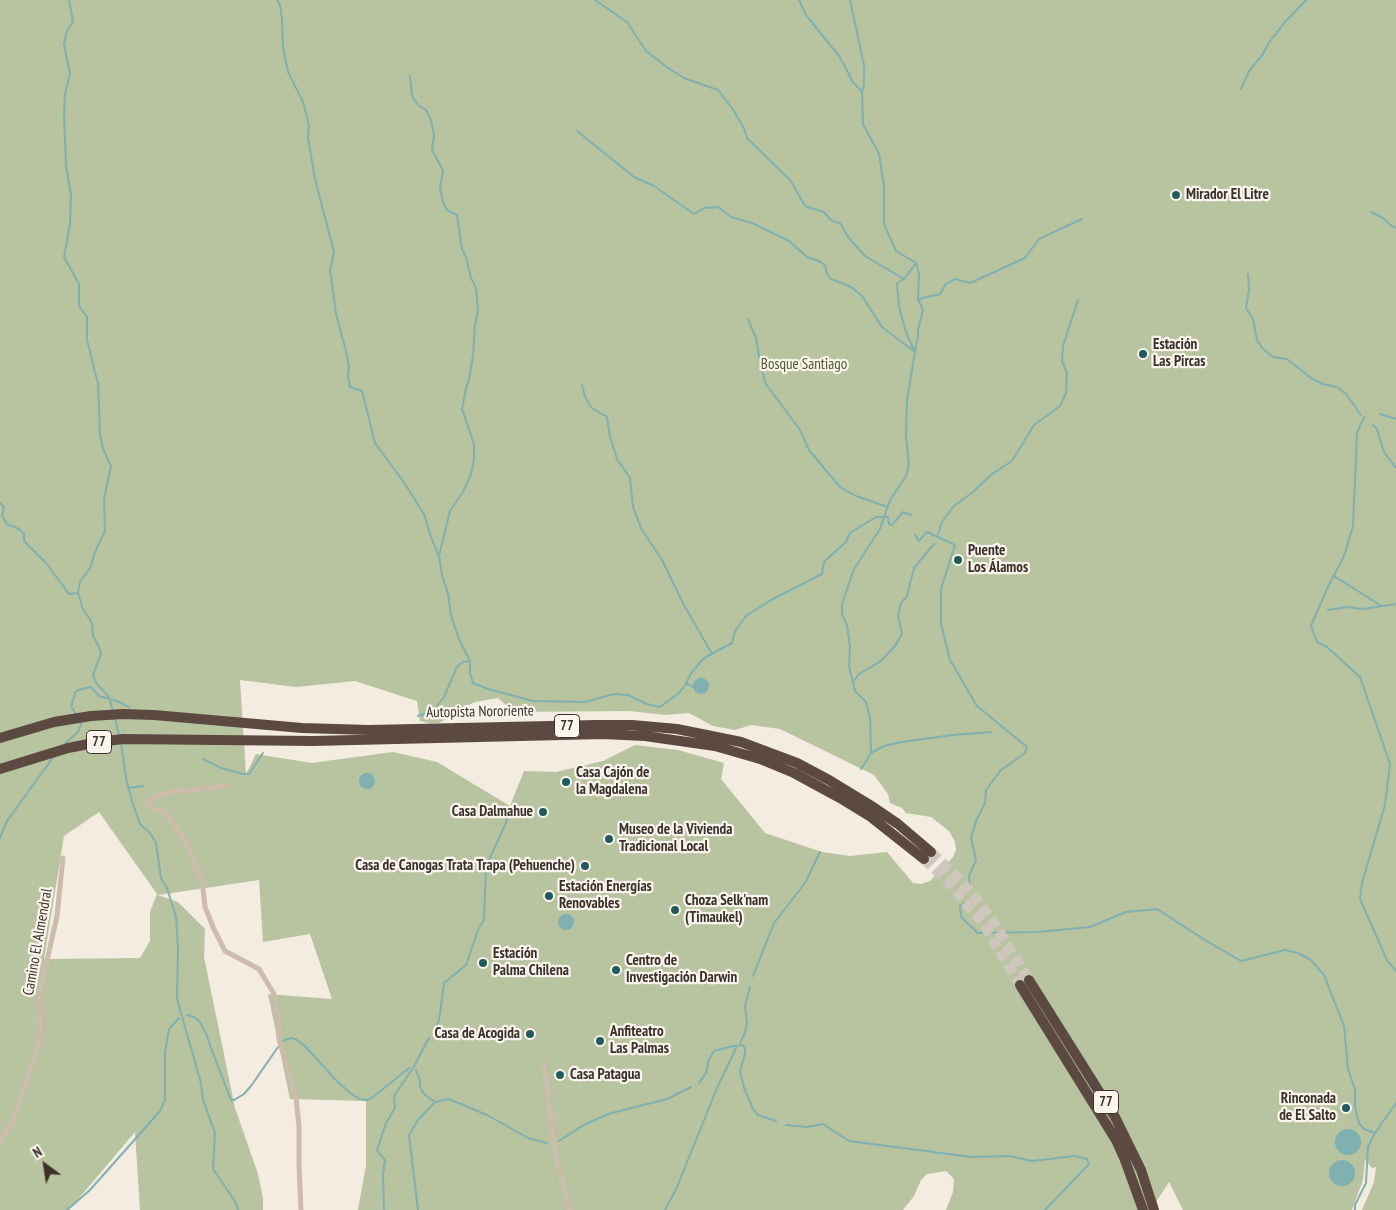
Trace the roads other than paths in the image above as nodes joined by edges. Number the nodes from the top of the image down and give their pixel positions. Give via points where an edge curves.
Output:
1 (0, 738) edge
2 (0, 769) edge
3 (226, 786) dead end
4 (64, 858) dead end
5 (1025, 983) tunnel mouth
6 (1037, 1004) junction
7 (544, 1061) dead end
8 (0, 1142) edge
9 (301, 1210) edge
10 (570, 1210) edge
11 (1142, 1210) edge
12 (1154, 1210) edge

1 - 2 highway, Autopista Nororiente / 77 via 54,722 123,714 302,728 369,730 624,725 696,732 754,746 814,772 885,815 928,856 810,781 760,759 699,742 645,736 603,734 313,741 138,739 100,742 56,751
3 - 9 street via 166,793 150,799 148,803 166,814 184,840 202,880 205,907 225,951 259,969 274,994 279,1039 296,1097
4 - 8 street, Camino El Almendral via 57,916 39,996 40,1041 12,1122
5 - 6 highway, 77
6 - 11 highway, 77 via 1116,1140
6 - 12 highway, 77 via 1115,1117 1141,1170
7 - 10 street via 556,1157

